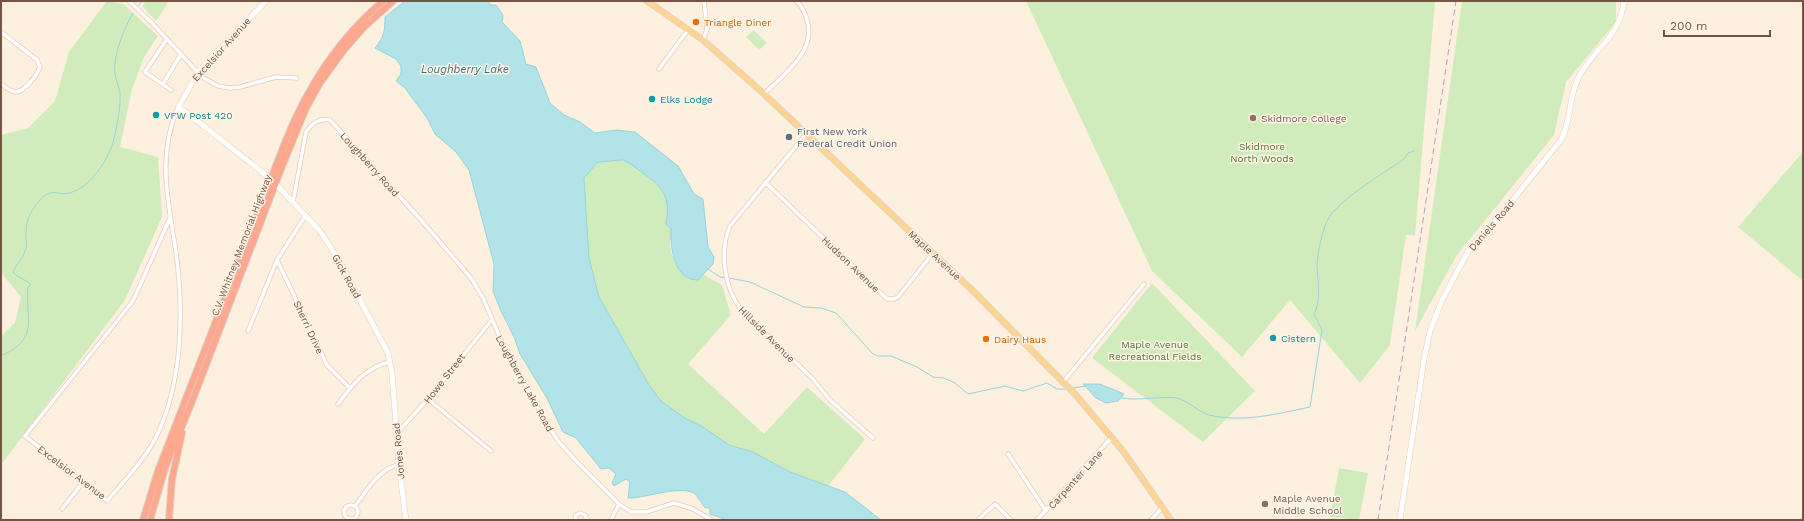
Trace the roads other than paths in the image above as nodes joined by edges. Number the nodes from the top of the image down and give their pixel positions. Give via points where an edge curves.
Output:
1 (129, 1) edge
2 (266, 1) edge
3 (383, 1) edge
4 (394, 1) edge
5 (647, 1) edge
6 (704, 1) edge
7 (796, 1) edge
8 (1624, 1) edge
9 (688, 30) junction
10 (1, 32) edge
11 (167, 39) junction
12 (703, 40) junction
13 (181, 54) junction
14 (659, 69) dead end
15 (198, 72) junction
16 (297, 78) dead end
17 (1, 84) edge
18 (163, 84) junction
19 (172, 90) dead end
20 (764, 94) junction
21 (178, 108) junction
22 (806, 134) junction
23 (274, 182) junction
24 (766, 182) junction
25 (293, 202) junction
26 (306, 215) junction
27 (170, 218) junction
28 (933, 253) junction
29 (277, 260) junction
30 (475, 284) joint
31 (1144, 284) dead end
32 (491, 321) junction
33 (248, 331) dead end
34 (390, 362) junction
35 (1064, 381) junction
36 (393, 382) joint
37 (350, 388) junction
38 (428, 399) junction
39 (191, 404) junction
40 (338, 404) dead end
41 (396, 434) junction
42 (873, 438) dead end
43 (1112, 438) junction
44 (491, 451) dead end
45 (1008, 454) dead end
46 (399, 465) junction
47 (83, 482) junction
48 (619, 504) junction
49 (355, 506) dead end
50 (1162, 508) junction
51 (62, 509) dead end
52 (1046, 511) junction
53 (143, 520) edge
54 (150, 520) edge
55 (169, 520) edge
56 (406, 520) edge
57 (575, 520) edge
58 (587, 520) edge
59 (611, 520) edge
60 (712, 520) edge
61 (978, 520) edge
62 (1011, 520) edge
63 (1038, 520) edge
64 (1151, 520) edge
65 (1171, 520) edge
66 (1400, 520) edge

1 - 11 street
2 - 15 street, Excelsior Avenue
3 - 23 highway, C.V. Whitney Memorial Highway via 338,46 316,78 294,122
4 - 23 highway, C.V. Whitney Memorial Highway via 358,34 320,83
5 - 9 main road, Maple Avenue
6 - 12 street via 707,29
7 - 20 street via 806,14 810,28 806,48 797,61
8 - 66 street, Daniels Road via 1620,21 1615,30 1576,82 1561,140 1500,216 1470,248 1442,300 1430,331 1424,359
9 - 12 main road, Maple Avenue
9 - 14 street
10 - 17 street via 40,65 23,90 16,92
11 - 13 street
11 - 18 street via 145,72
12 - 20 main road, Maple Avenue
13 - 15 street
13 - 18 street
15 - 16 street via 226,88 240,87 276,77
15 - 21 street, Excelsior Avenue
18 - 19 street
20 - 22 main road, Maple Avenue
21 - 23 street, Gick Road
21 - 27 street, Excelsior Avenue via 171,128 166,159 165,178
22 - 24 street, Hillside Avenue
22 - 28 main road, Maple Avenue
23 - 25 street, Gick Road
23 - 39 highway, C.V. Whitney Memorial Highway
23 - 53 highway, C.V. Whitney Memorial Highway via 158,470
24 - 28 street, Hudson Avenue via 887,299 894,300 898,297
24 - 42 street, Hillside Avenue via 730,226 724,246 728,281 734,300 742,311 812,378 830,400
25 - 26 street, Gick Road
25 - 30 street, Loughberry Road via 306,132 317,121 330,120
26 - 29 street
26 - 34 street, Gick Road via 326,238 340,262 383,342
27 - 47 street, Excelsior Avenue via 178,280 179,323 173,392 154,442 107,501
27 - 47 street, Excelsior Avenue via 133,301 25,436
28 - 35 main road, Maple Avenue
29 - 33 street
29 - 37 street, Sherri Drive via 327,365
30 - 32 street, Loughberry Lake Road
31 - 35 street
32 - 38 street, Howe Street
32 - 48 street, Loughberry Lake Road via 554,436
34 - 36 street, Gick Road
34 - 37 street via 374,366
35 - 43 main road, Maple Avenue
36 - 41 street, Jones Road
37 - 40 street
38 - 41 street, Howe Street
38 - 44 street
39 - 54 highway, C.V. Whitney Memorial Highway via 166,465
39 - 55 highway via 174,462
41 - 46 street, Jones Road
43 - 50 main road, Maple Avenue
43 - 52 street, Carpenter Lane
45 - 52 street
46 - 49 street via 391,466 384,471
46 - 56 street, Jones Road
47 - 51 street
48 - 59 street
48 - 60 street, Loughberry Lake Road via 635,513 674,503 680,504
50 - 64 street
50 - 65 main road, Maple Avenue
52 - 63 street, Carpenter Lane
57 - 58 street via 576,515 580,513 585,514
61 - 62 street via 994,504

